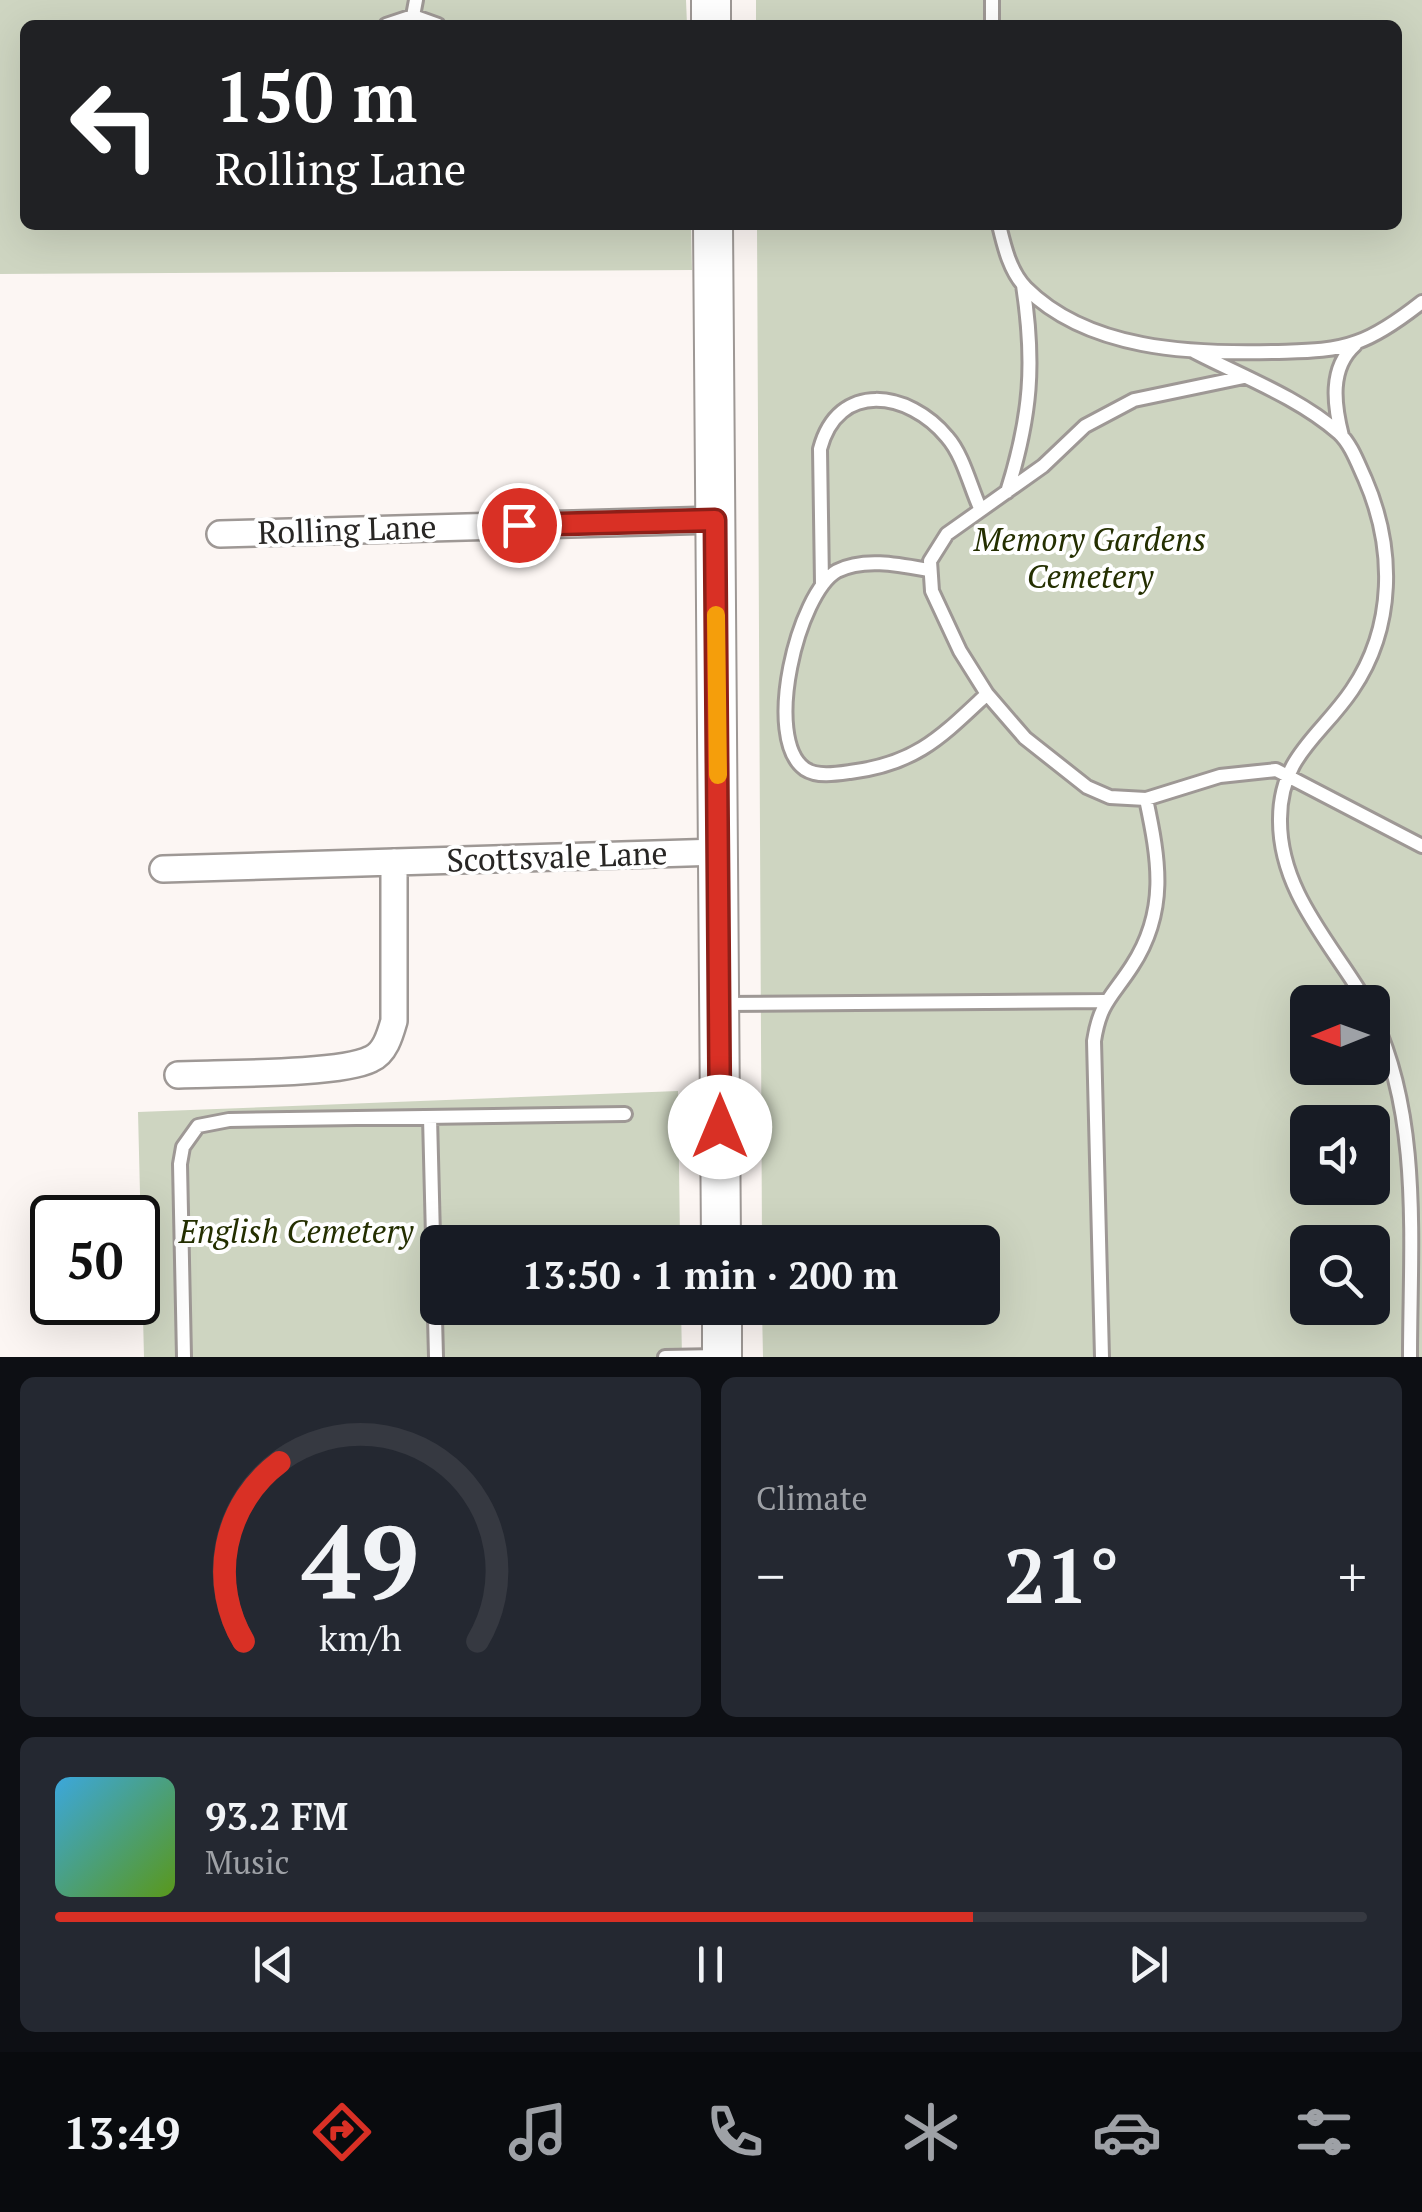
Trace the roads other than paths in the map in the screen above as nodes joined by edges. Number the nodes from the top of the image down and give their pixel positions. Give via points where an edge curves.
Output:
1 (416, 0) edge
2 (413, 16) junction
3 (401, 20) edge
4 (424, 20) edge
5 (713, 230) edge
6 (1001, 230) edge
7 (1023, 284) junction
8 (1422, 302) edge
9 (1360, 342) junction
10 (1192, 351) junction
11 (1244, 377) junction
12 (1342, 436) junction
13 (1007, 492) junction
14 (980, 508) junction
15 (715, 520) junction
16 (220, 534) dead end
17 (928, 570) junction
18 (822, 583) junction
19 (987, 694) junction
20 (1288, 774) junction
21 (1146, 799) junction
22 (1422, 846) edge
23 (719, 852) junction
24 (394, 862) junction
25 (163, 869) dead end
26 (1355, 985) edge
27 (1104, 1001) junction
28 (720, 1004) junction
29 (1390, 1058) edge
30 (178, 1075) dead end
31 (625, 1114) dead end
32 (430, 1117) junction
33 (721, 1225) edge
34 (722, 1325) edge
35 (722, 1356) edge
36 (184, 1357) edge
37 (436, 1357) edge
38 (665, 1357) edge
39 (1102, 1357) edge
40 (1410, 1357) edge

1 - 2 lane
2 - 3 lane
2 - 4 lane
5 - 15 main road
6 - 7 lane
7 - 10 lane via 1094,329
7 - 13 lane via 1031,393
8 - 9 lane
9 - 10 lane via 1312,350
9 - 12 lane via 1344,355 1338,373
10 - 11 lane
11 - 12 lane
11 - 13 lane via 1105,412
12 - 20 lane via 1379,521 1385,608 1352,690 1303,744
13 - 14 lane
14 - 17 lane via 948,534
14 - 18 lane via 950,440 918,411 883,400 848,407 825,430 820,449
15 - 16 street, Rolling Lane
15 - 23 main road
17 - 18 lane via 853,566
17 - 19 lane via 960,651
18 - 19 lane via 788,681 788,734 806,770 832,774 913,756
19 - 21 lane via 1060,770 1110,797
20 - 21 lane via 1244,771
20 - 22 lane
20 - 26 lane via 1280,817 1286,865 1303,905
21 - 27 lane via 1160,886 1156,916 1146,945
23 - 24 street, Scottsvale Lane
23 - 28 main road
24 - 25 street, Scottsvale Lane
24 - 30 street via 394,1021 374,1059
27 - 28 lane
27 - 39 lane via 1094,1059
28 - 33 main road
29 - 40 lane via 1407,1123
31 - 32 lane
32 - 36 lane via 211,1121 190,1134 180,1164
32 - 37 lane
34 - 35 main road
35 - 38 lane

